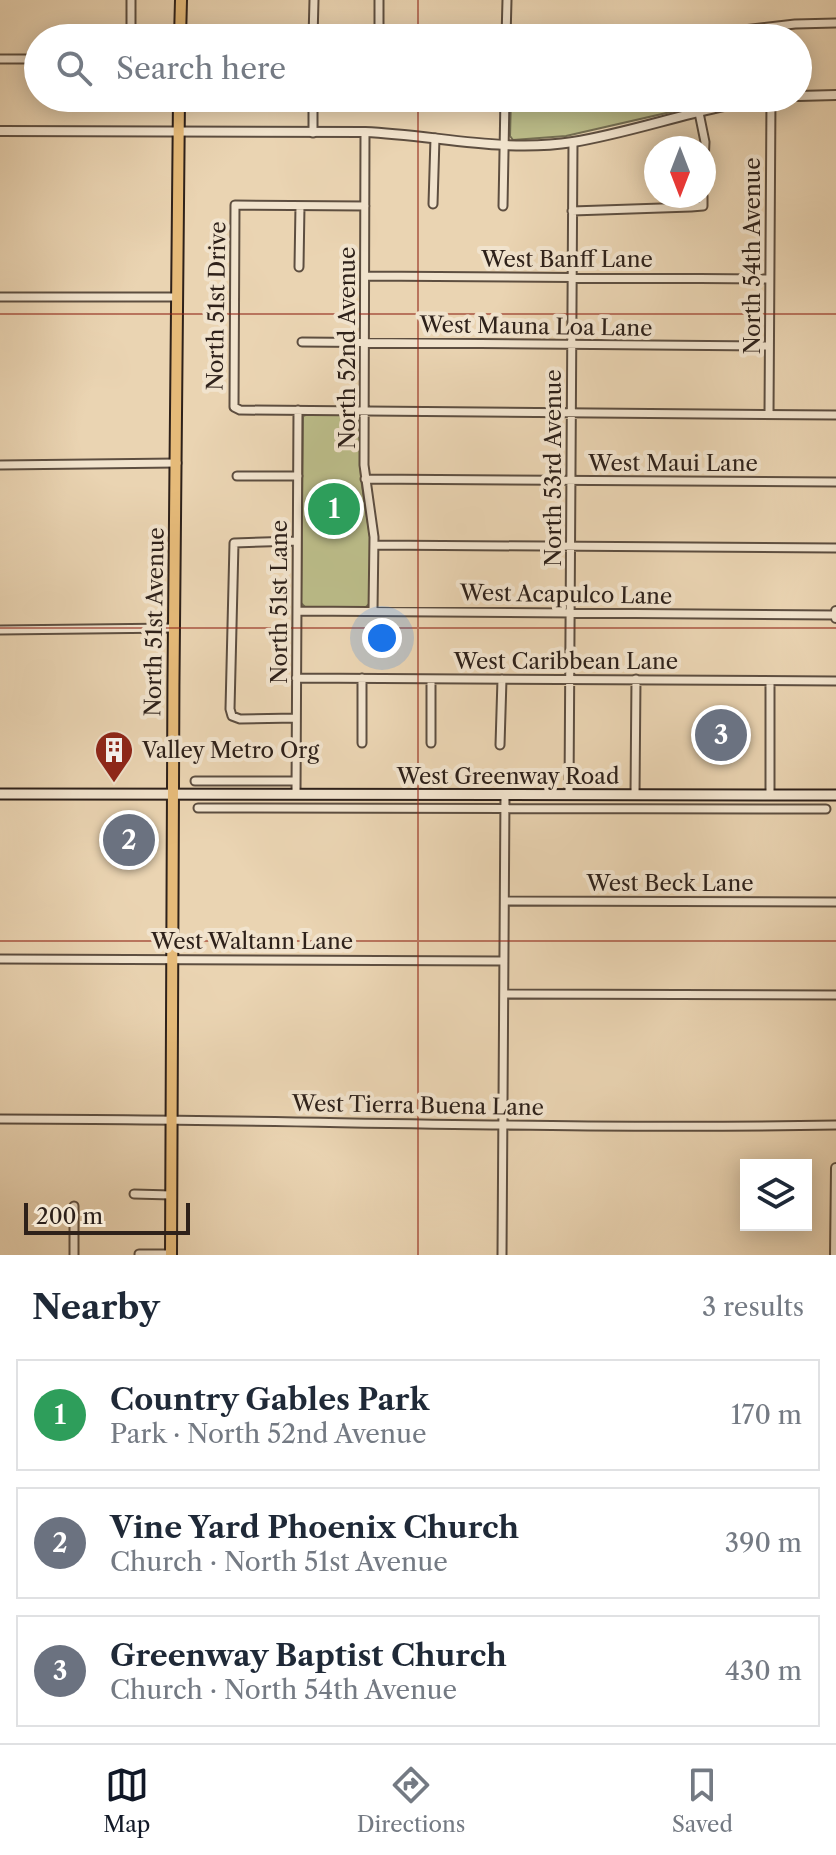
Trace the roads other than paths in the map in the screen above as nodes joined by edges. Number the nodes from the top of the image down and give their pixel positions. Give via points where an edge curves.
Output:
1 (131, 0) edge
2 (181, 0) edge
3 (314, 0) edge
4 (379, 0) edge
5 (507, 0) edge
6 (836, 23) edge
7 (131, 24) edge
8 (180, 24) edge
9 (313, 24) edge
10 (379, 24) edge
11 (506, 24) edge
12 (795, 24) edge
13 (0, 59) edge
14 (24, 59) edge
15 (836, 95) edge
16 (812, 96) edge
17 (179, 112) edge
18 (313, 112) edge
19 (505, 112) edge
20 (699, 112) joint
21 (774, 112) edge
22 (0, 131) edge
23 (179, 131) junction
24 (365, 132) junction
25 (313, 133) junction
26 (704, 136) edge
27 (435, 138) junction
28 (573, 142) junction
29 (504, 146) junction
30 (433, 204) dead end
31 (300, 206) junction
32 (365, 206) junction
33 (503, 206) dead end
34 (651, 208) edge
35 (572, 211) junction
36 (299, 267) dead end
37 (365, 276) junction
38 (572, 277) junction
39 (769, 279) junction
40 (0, 297) edge
41 (178, 297) junction
42 (302, 342) dead end
43 (364, 343) junction
44 (571, 345) junction
45 (769, 346) junction
46 (298, 410) junction
47 (364, 410) junction
48 (571, 412) junction
49 (769, 414) junction
50 (836, 415) edge
51 (177, 463) junction
52 (0, 465) edge
53 (237, 476) dead end
54 (298, 476) junction
55 (365, 479) junction
56 (570, 480) junction
57 (836, 482) edge
58 (297, 541) junction
59 (374, 545) junction
60 (570, 547) junction
61 (836, 548) edge
62 (373, 610) junction
63 (297, 611) junction
64 (570, 612) junction
65 (836, 615) edge
66 (174, 628) junction
67 (0, 630) edge
68 (296, 678) junction
69 (362, 678) junction
70 (431, 679) junction
71 (502, 679) junction
72 (636, 679) junction
73 (569, 680) junction
74 (770, 681) junction
75 (836, 681) edge
76 (296, 718) junction
77 (362, 743) dead end
78 (431, 743) dead end
79 (500, 745) dead end
80 (195, 781) dead end
81 (296, 781) junction
82 (0, 794) edge
83 (172, 794) junction
84 (296, 794) junction
85 (332, 794) junction
86 (505, 794) junction
87 (569, 794) junction
88 (635, 794) junction
89 (684, 794) junction
90 (770, 795) junction
91 (836, 795) edge
92 (198, 808) dead end
93 (332, 808) junction
94 (505, 808) junction
95 (684, 808) junction
96 (826, 809) dead end
97 (505, 901) junction
98 (836, 902) edge
99 (0, 959) edge
100 (172, 959) junction
101 (504, 961) junction
102 (504, 994) junction
103 (836, 995) edge
104 (0, 1119) edge
105 (172, 1120) junction
106 (503, 1125) junction
107 (836, 1125) edge
108 (836, 1168) edge
109 (134, 1194) dead end
110 (171, 1195) junction
111 (74, 1206) dead end
112 (836, 1224) edge
113 (139, 1254) edge
114 (171, 1254) edge
115 (74, 1255) edge
116 (502, 1255) edge
117 (835, 1255) edge

1 - 7 street
2 - 8 main road
3 - 9 street
4 - 10 street
5 - 11 street
6 - 12 street
13 - 14 street
15 - 16 street
17 - 23 main road, North 51st Avenue
18 - 25 street
19 - 29 street
20 - 26 street
20 - 28 street
21 - 39 street, North 54th Avenue
22 - 23 street
23 - 25 street
23 - 41 main road, North 51st Avenue
24 - 25 street
24 - 27 street
24 - 32 street, North 52nd Avenue
27 - 29 street
27 - 30 street
28 - 29 street
28 - 35 street, North 53rd Avenue
29 - 33 street
31 - 32 street
31 - 36 street
31 - 46 street, North 51st Drive via 235,205 234,407
32 - 37 street, North 52nd Avenue
34 - 35 street
35 - 38 street, North 53rd Avenue
37 - 38 street, West Banff Lane
37 - 43 street, North 52nd Avenue
38 - 39 street, West Banff Lane
38 - 44 street, North 53rd Avenue
39 - 45 street, North 54th Avenue
40 - 41 street
41 - 51 main road, North 51st Avenue
42 - 43 street, West Mauna Loa Lane
43 - 44 street, West Mauna Loa Lane
43 - 47 street, North 52nd Avenue
44 - 45 street, West Mauna Loa Lane
44 - 48 street, North 53rd Avenue
45 - 49 street, North 54th Avenue
46 - 47 street
46 - 54 street, North 51st Lane
47 - 48 street
47 - 55 street, North 52nd Avenue
48 - 49 street
48 - 56 street, North 53rd Avenue
49 - 50 street
51 - 52 street
51 - 66 main road, North 51st Avenue
53 - 54 street
54 - 58 street, North 51st Lane
55 - 56 street, West Maui Lane
55 - 59 street, North 52nd Avenue
56 - 57 street, West Maui Lane
56 - 60 street, North 53rd Avenue
58 - 63 street, North 51st Lane
58 - 76 street via 234,543 230,693 232,716
59 - 60 street
59 - 62 street, North 52nd Avenue
60 - 61 street
60 - 64 street, North 53rd Avenue
62 - 63 street, West Acapulco Lane
62 - 64 street, West Acapulco Lane
63 - 68 street, North 51st Lane
64 - 65 street, West Acapulco Lane
64 - 73 street, North 53rd Avenue
66 - 67 street
66 - 83 main road, North 51st Avenue
68 - 69 street, West Caribbean Lane
68 - 76 street, North 51st Lane
69 - 70 street, West Caribbean Lane
69 - 77 street
70 - 71 street, West Caribbean Lane
70 - 78 street
71 - 73 street, West Caribbean Lane
71 - 79 street
72 - 73 street, West Caribbean Lane
72 - 74 street, West Caribbean Lane
72 - 88 street
73 - 87 street, North 53rd Avenue
74 - 75 street, West Caribbean Lane
74 - 90 street
76 - 81 street, North 51st Lane
80 - 81 street
81 - 84 street, North 51st Lane
82 - 83 main road, West Greenway Road
83 - 84 main road, West Greenway Road
83 - 100 main road, North 51st Avenue
84 - 85 main road, West Greenway Road
85 - 86 main road, West Greenway Road
85 - 93 street
86 - 87 main road, West Greenway Road
86 - 94 street
87 - 88 main road, West Greenway Road
88 - 89 main road, West Greenway Road
89 - 90 main road, West Greenway Road
89 - 95 street
90 - 91 main road, West Greenway Road
92 - 93 street, West Greenway Road
93 - 94 street, West Greenway Road
94 - 95 street, West Greenway Road
94 - 97 street
95 - 96 street, West Greenway Road
97 - 98 street, West Beck Lane
97 - 101 street
99 - 100 street, West Waltann Lane
100 - 101 street, West Waltann Lane
100 - 105 main road, North 51st Avenue
101 - 102 street
102 - 103 street
102 - 106 street
104 - 105 street, West Tierra Buena Lane
105 - 106 street, West Tierra Buena Lane
105 - 110 main road, North 51st Avenue
106 - 107 street, West Tierra Buena Lane
106 - 116 street
108 - 112 street
109 - 110 street
110 - 114 main road, North 51st Avenue
111 - 115 street
112 - 117 street
113 - 114 street, North 51st Avenue

